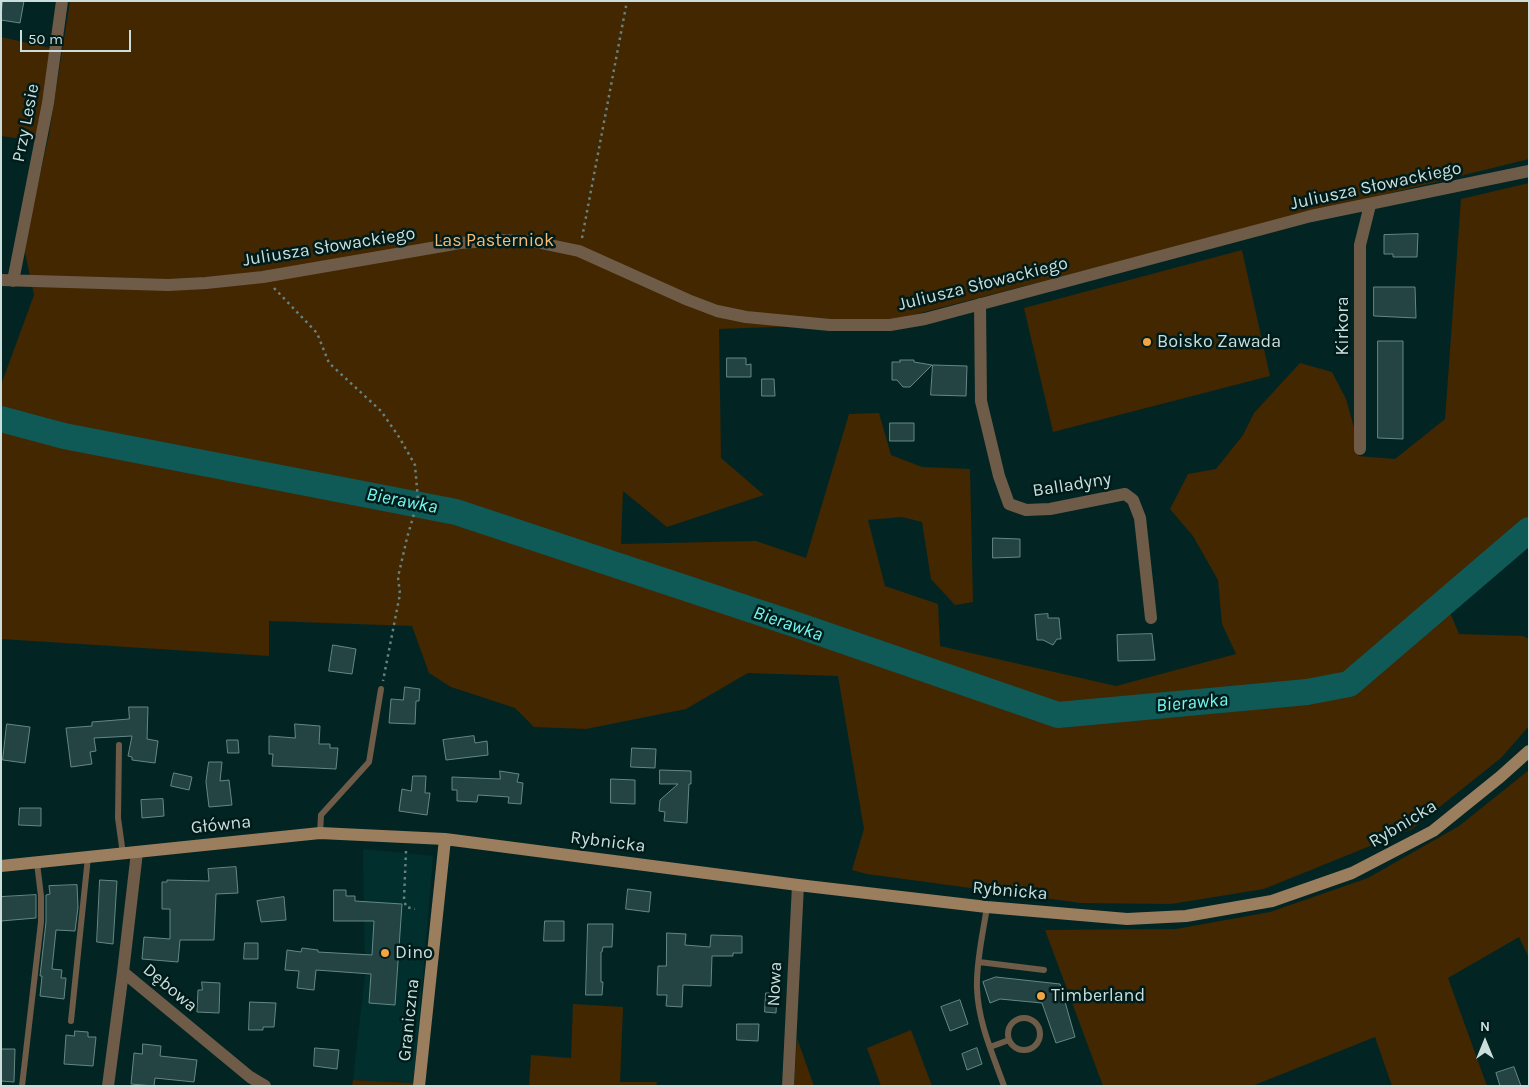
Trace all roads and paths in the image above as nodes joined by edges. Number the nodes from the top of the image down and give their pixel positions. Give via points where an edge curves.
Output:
1 (62, 1) edge
2 (627, 1) edge
3 (1529, 171) edge
4 (1370, 205) junction
5 (579, 251) junction
6 (263, 277) junction
7 (7, 280) edge
8 (980, 304) junction
9 (1360, 449) dead end
10 (1151, 618) dead end
11 (381, 689) joint
12 (119, 745) dead end
13 (1529, 750) edge
14 (320, 833) junction
15 (407, 837) junction
16 (445, 839) junction
17 (137, 852) junction
18 (123, 854) junction
19 (88, 857) junction
20 (36, 863) junction
21 (1, 866) edge
22 (798, 885) junction
23 (987, 907) junction
24 (415, 909) dead end
25 (979, 962) junction
26 (1044, 970) dead end
27 (123, 972) junction
28 (71, 1021) dead end
29 (1009, 1040) junction
30 (990, 1047) junction
31 (249, 1081) edge
32 (22, 1086) edge
33 (108, 1086) edge
34 (265, 1086) edge
35 (419, 1086) edge
36 (788, 1086) edge
37 (1004, 1086) edge

1 - 7 street, Przy Lesie via 48,103
2 - 5 path
3 - 4 street, Juliusza Słowackiego
4 - 8 street, Juliusza Słowackiego via 1311,216
4 - 9 street, Kirkora via 1360,245
5 - 6 street, Juliusza Słowackiego via 531,241 460,243
5 - 8 street, Juliusza Słowackiego via 688,300 746,317 830,325 890,325
6 - 7 street, Juliusza Słowackiego via 168,285
6 - 11 path via 317,333 330,363 380,411 416,466 418,500 398,577 400,594
8 - 10 street, Balladyny via 981,401 1009,504 1026,510 1050,509 1125,494 1133,500 1140,518
11 - 14 lane via 369,762 321,815
12 - 18 lane via 118,818
13 - 23 main road, Rybnicka via 1432,831 1352,873 1272,901 1186,916 1127,919
14 - 15 main road, Główna
14 - 17 main road, Główna
15 - 16 main road, Główna
15 - 24 path via 404,899 406,907
16 - 22 main road, Rybnicka
16 - 35 main road, Graniczna
17 - 18 main road, Główna
17 - 27 street, Dębowa
18 - 19 main road, Główna
19 - 20 main road, Główna
19 - 28 lane
20 - 21 main road, Główna
20 - 32 lane via 41,896 40,922
22 - 23 main road, Rybnicka
22 - 36 street, Nowa
23 - 25 lane
25 - 26 lane
25 - 30 lane via 978,1001
27 - 31 street, Dębowa
27 - 33 street
29 - 29 lane via 1009,1030 1018,1019 1033,1021 1039,1030 1039,1040 1032,1048 1016,1048
29 - 30 lane
30 - 37 lane
31 - 34 street, Dębowa

